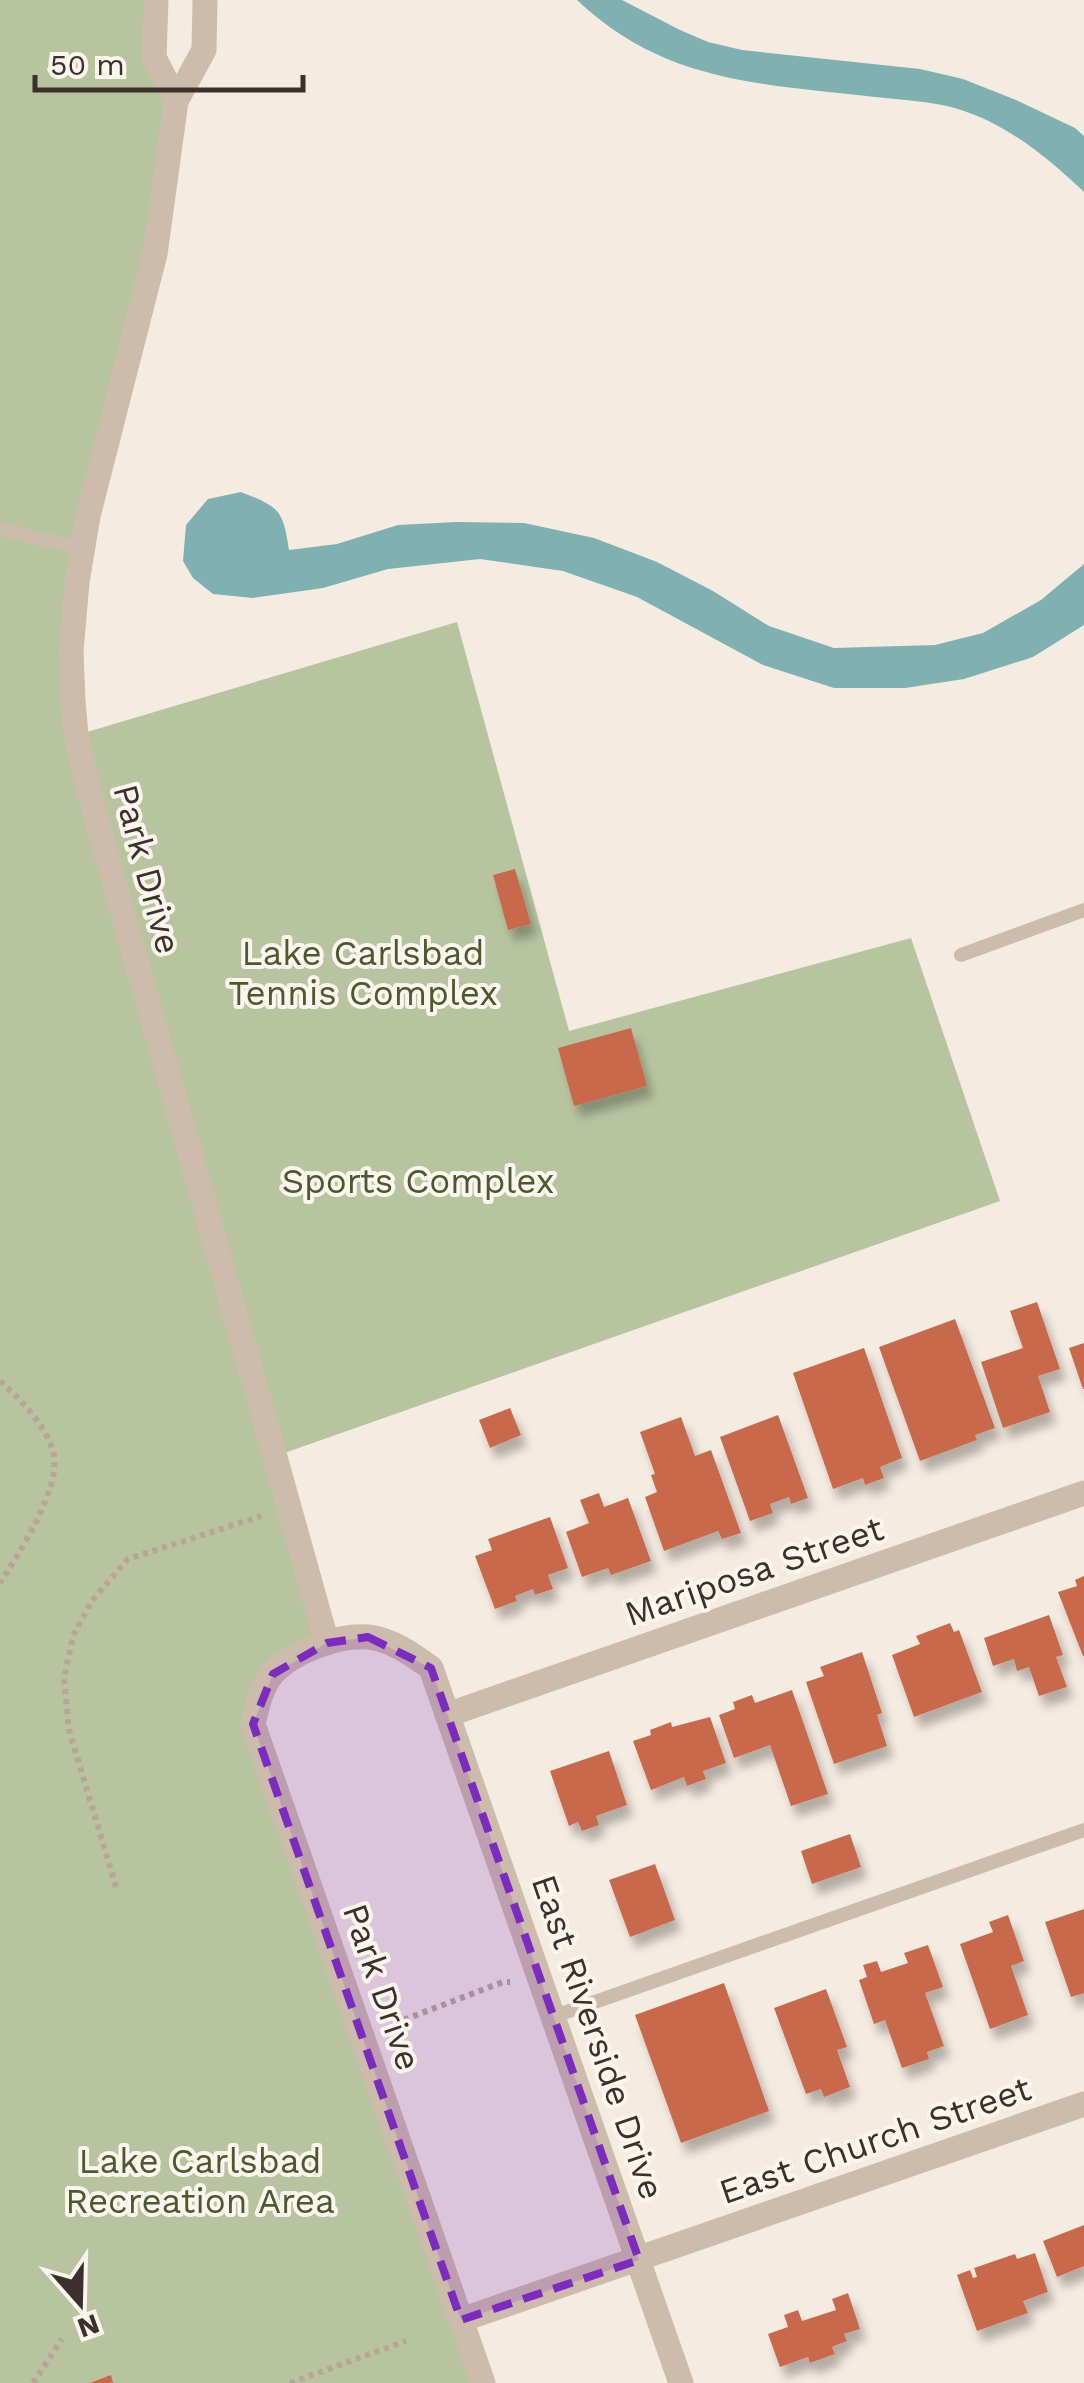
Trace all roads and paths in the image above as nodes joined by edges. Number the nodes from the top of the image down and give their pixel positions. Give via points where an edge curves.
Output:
1 (156, 0) edge
2 (205, 0) edge
3 (176, 100) junction
4 (0, 529) edge
5 (83, 549) junction
6 (1084, 910) edge
7 (961, 955) dead end
8 (0, 1381) edge
9 (1084, 1493) edge
10 (288, 1506) junction
11 (0, 1584) edge
12 (326, 1643) junction
13 (447, 1715) junction
14 (1084, 1830) edge
15 (116, 1886) dead end
16 (521, 1983) dead end
17 (382, 2016) dead end
18 (555, 2016) junction
19 (1084, 2104) edge
20 (639, 2260) junction
21 (461, 2320) junction
22 (62, 2339) dead end
23 (406, 2341) dead end
24 (33, 2383) edge
25 (290, 2383) edge
26 (484, 2383) edge
27 (681, 2383) edge

1 - 3 street via 154,57
2 - 3 street, Park Drive via 204,50
3 - 5 street, Park Drive via 155,254
4 - 5 lane
5 - 10 street, Park Drive via 71,651 76,735
6 - 7 lane
8 - 11 path via 42,1430 55,1474
9 - 13 street, Mariposa Street
10 - 12 street, Park Drive
10 - 15 path via 128,1559 91,1602 73,1636 64,1678 69,1730
12 - 13 street, Park Drive via 368,1637 404,1649 431,1668
12 - 21 street, Park Drive via 273,1674 253,1724
13 - 18 street, East Riverside Drive
14 - 18 lane
16 - 17 path via 503,1982 406,2019
18 - 20 street, East Riverside Drive
19 - 20 street, East Church Street
20 - 21 street, East Church Street
20 - 27 street, East Riverside Drive
21 - 26 street, Park Drive
22 - 24 path
23 - 25 path

